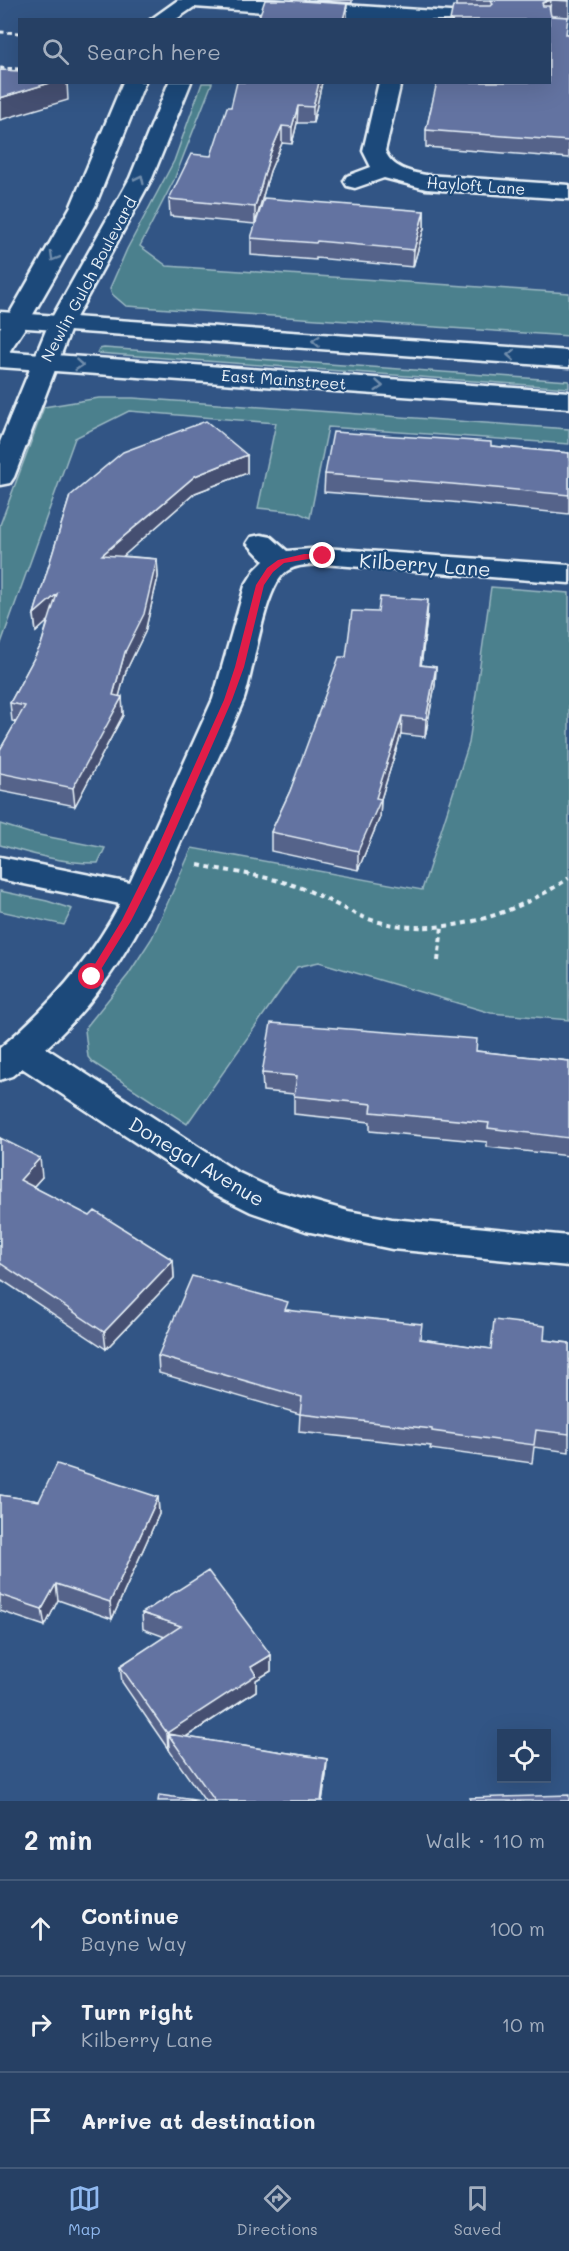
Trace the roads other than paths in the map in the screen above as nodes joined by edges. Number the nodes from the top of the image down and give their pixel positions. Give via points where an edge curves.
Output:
1 (191, 1) edge
2 (406, 17) edge
3 (163, 18) edge
4 (203, 18) edge
5 (431, 18) edge
6 (133, 84) edge
7 (179, 84) edge
8 (390, 84) edge
9 (386, 169) junction
10 (355, 181) dead end
11 (569, 192) edge
12 (9, 319) edge
13 (61, 323) junction
14 (0, 347) edge
15 (0, 359) edge
16 (569, 359) edge
17 (44, 362) junction
18 (569, 400) edge
19 (0, 477) edge
20 (569, 574) edge
21 (0, 868) edge
22 (139, 896) junction
23 (10, 1059) edge
24 (569, 1251) edge

1 - 2 street
1 - 3 street
1 - 4 street
2 - 5 street
6 -> 12 street, Newlin Gulch Boulevard via 83,206
13 -> 7 street, Newlin Gulch Boulevard via 141,178
8 - 9 street via 374,147 377,160
9 - 10 street
9 - 11 street, Hayloft Lane via 414,180
12 - 13 street
12 - 14 street, Newlin Gulch Boulevard
16 -> 13 street
13 - 17 street, Newlin Gulch Boulevard
15 - 17 street, East Mainstreet
17 -> 18 street, East Mainstreet
17 - 19 street, Newlin Gulch Boulevard
20 - 22 street, Kilberry Lane via 271,552 270,570 260,585 228,700
21 - 22 street
22 - 23 street via 92,977 57,1017
23 - 24 street, Donegal Avenue via 224,1182 279,1208 356,1229

